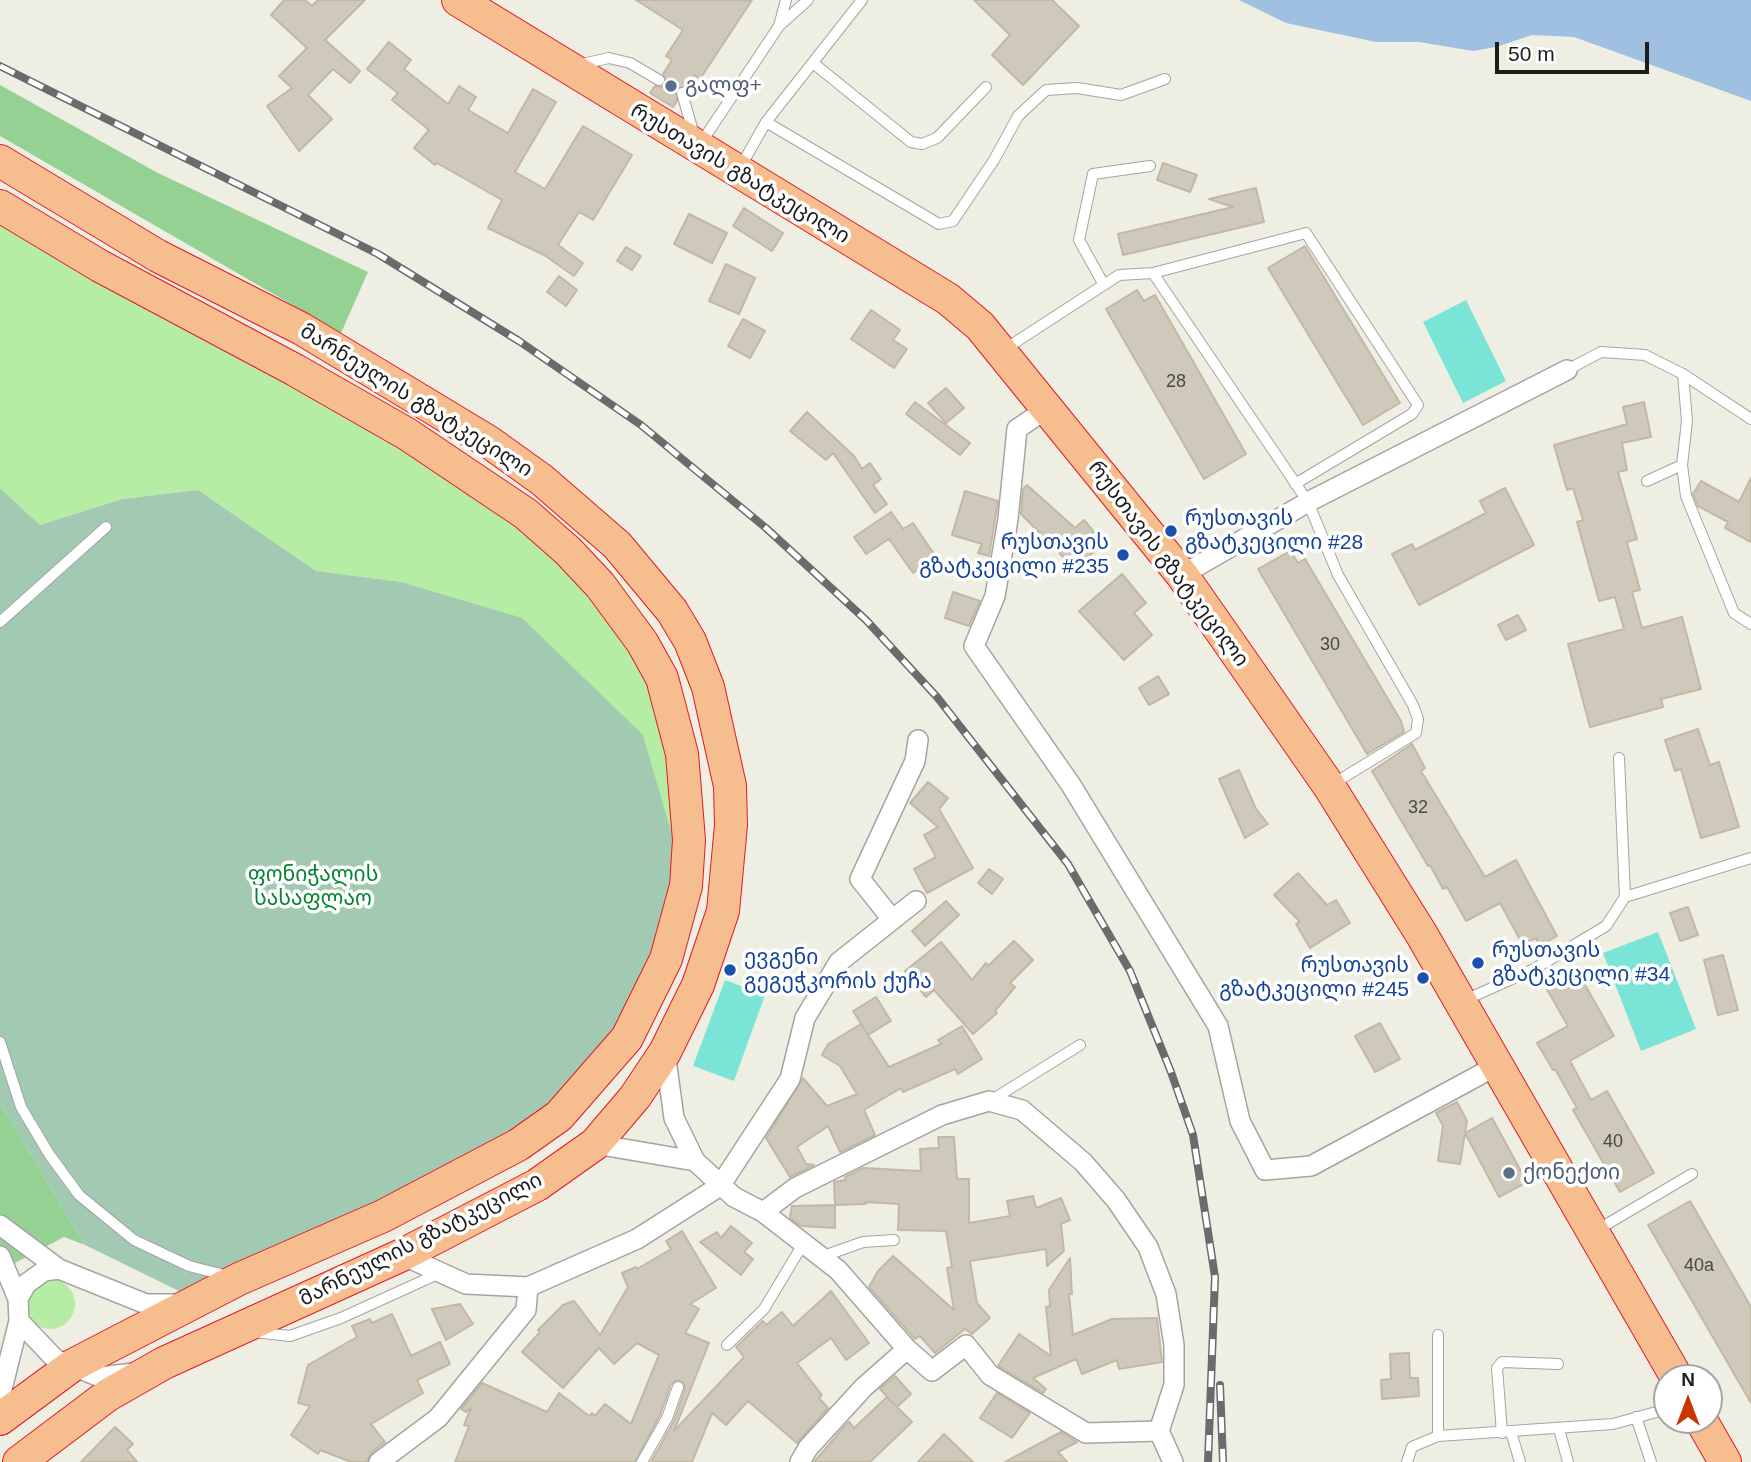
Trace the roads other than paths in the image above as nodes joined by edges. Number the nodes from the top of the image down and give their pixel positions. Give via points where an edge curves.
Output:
1 (458, 0) edge
2 (786, 0) edge
3 (808, 0) edge
4 (862, 0) edge
5 (779, 26) junction
6 (813, 63) junction
7 (568, 68) junction
8 (1165, 79) dead end
9 (659, 80) dead end
10 (986, 87) dead end
11 (682, 93) dead end
12 (766, 122) junction
13 (698, 149) junction
14 (0, 161) edge
15 (1150, 166) dead end
16 (737, 173) junction
17 (76, 205) junction
18 (0, 206) edge
19 (119, 232) junction
20 (57, 242) junction
21 (100, 266) junction
22 (1153, 273) junction
23 (1104, 285) junction
24 (1002, 352) junction
25 (1567, 370) joint
26 (1683, 374) junction
27 (1048, 408) junction
28 (1751, 419) edge
29 (1682, 465) junction
30 (1647, 481) dead end
31 (1295, 484) junction
32 (1308, 502) junction
33 (106, 527) dead end
34 (1182, 575) junction
35 (0, 622) edge
36 (1751, 624) edge
37 (918, 740) dead end
38 (1619, 758) dead end
39 (1329, 786) junction
40 (1751, 858) edge
41 (1625, 897) junction
42 (916, 901) dead end
43 (891, 918) junction
44 (1461, 1002) junction
45 (0, 1042) edge
46 (1080, 1045) dead end
47 (665, 1052) junction
48 (1498, 1065) junction
49 (989, 1101) junction
50 (595, 1144) junction
51 (695, 1161) junction
52 (1692, 1174) dead end
53 (720, 1186) junction
54 (763, 1212) junction
55 (0, 1225) edge
56 (1594, 1232) junction
57 (894, 1240) dead end
58 (803, 1244) junction
59 (402, 1255) junction
60 (0, 1256) edge
61 (820, 1257) junction
62 (59, 1269) junction
63 (441, 1273) junction
64 (239, 1279) junction
65 (528, 1287) junction
66 (18, 1299) junction
67 (189, 1304) junction
68 (19, 1321) junction
69 (236, 1330) junction
70 (1438, 1335) dead end
71 (727, 1345) dead end
72 (907, 1349) junction
73 (164, 1363) junction
74 (1558, 1364) dead end
75 (1669, 1364) edge
76 (73, 1365) junction
77 (678, 1387) dead end
78 (0, 1397) edge
79 (1653, 1413) edge
80 (1636, 1417) junction
81 (0, 1419) edge
82 (1559, 1429) junction
83 (1159, 1431) junction
84 (1507, 1433) junction
85 (1709, 1434) edge
86 (1438, 1437) junction
87 (19, 1462) edge
88 (379, 1462) edge
89 (642, 1462) edge
90 (800, 1462) edge
91 (1173, 1462) edge
92 (1407, 1462) edge
93 (1520, 1462) edge
94 (1568, 1462) edge
95 (1651, 1462) edge
96 (1725, 1462) edge

1 - 7 highway, რუსთავის გზატკეცილი
2 - 5 lane
3 - 5 lane
4 - 6 lane
5 - 13 lane
6 - 10 lane via 911,142 922,145 937,138
6 - 12 lane
7 - 9 lane via 609,58
7 - 13 highway, რუსთავის გზატკეცილი
8 - 12 lane via 1121,95 1077,88 1046,90 1018,116 953,221 939,225
11 - 13 lane
12 - 16 lane
13 - 16 highway, რუსთავის გზატკეცილი
14 - 17 highway, მარნეულის გზატკეცილი
15 - 23 lane via 1093,174 1079,240
16 - 24 highway, რუსთავის გზატკეცილი via 948,299
17 - 19 highway, მარნეულის გზატკეცილი
17 - 20 highway
18 - 20 highway, მარნეულის გზატკეცილი
19 - 21 highway
19 - 47 highway, მარნეულის გზატკეცილი via 302,329 489,442 617,545 672,611 708,687 730,786 731,825 723,912 698,985
20 - 21 highway, მარნეულის გზატკეცილი
21 - 64 highway, მარნეულის გზატკეცილი via 407,434 526,514 600,585 642,642 662,678 682,754 689,840 687,886 666,959 627,1038 559,1116 518,1145 383,1216
22 - 23 lane via 1119,275
22 - 31 lane
22 - 31 lane via 1306,233 1319,252 1418,405 1412,414
23 - 24 lane
24 - 27 highway, რუსთავის გზატკეცილი
25 - 26 lane via 1601,352 1645,355
25 - 32 street
26 - 28 lane
26 - 29 lane via 1687,421
27 - 34 highway, რუსთავის გზატკეცილი
27 - 48 street via 1017,429 995,596 974,646 1072,785 1218,1026 1240,1121 1265,1170 1311,1166
29 - 30 lane
29 - 36 lane via 1686,496 1714,567 1734,613
31 - 32 lane
32 - 34 street
32 - 39 lane via 1338,575 1418,719 1416,733
33 - 35 lane
34 - 39 highway, რუსთავის გზატკეცილი
37 - 43 street via 915,761 860,879
38 - 41 lane
39 - 44 highway, რუსთავის გზატკეცილი
40 - 41 lane
41 - 44 lane via 1606,926 1534,969
42 - 43 street
43 - 53 street via 839,962 805,1018 790,1079
44 - 48 highway, რუსთავის გზატკეცილი
45 - 64 lane via 21,1107 79,1195 134,1240 189,1266
46 - 49 lane
47 - 50 highway, მარნეულის გზატკეცილი
47 - 51 street via 674,1118
48 - 56 highway, რუსთავის გზატკეცილი
49 - 54 street via 942,1115 795,1188
49 - 83 street via 1021,1110 1083,1162 1148,1247 1166,1294 1174,1345 1174,1385
50 - 51 street
50 - 59 highway, მარნეულის გზატკეცილი via 537,1185
51 - 53 street
52 - 56 lane
53 - 54 street
53 - 65 street via 637,1239
54 - 58 street
55 - 62 street
56 - 75 highway, რუსთავის გზატკეცილი
57 - 61 lane via 863,1242
58 - 61 street
58 - 71 lane via 764,1309
59 - 63 street
59 - 69 highway, მარნეულის გზატკეცილი
60 - 66 street
61 - 72 street via 847,1279
62 - 66 street via 32,1278
62 - 67 street via 146,1304
63 - 65 street via 466,1284
63 - 69 lane via 290,1336
64 - 67 highway, მარნეულის გზატკეცილი
65 - 88 street via 526,1310 438,1418
66 - 68 street
67 - 76 highway, მარნეულის გზატკეცილი
68 - 76 street via 55,1359
68 - 78 street
69 - 73 highway, მარნეულის გზატკეცილი
70 - 86 lane
72 - 83 street via 932,1371 966,1345 990,1375 1086,1433
72 - 90 street via 864,1387
73 - 76 street via 124,1376 100,1377
73 - 87 highway, მარნეულის გზატკეცილი via 108,1395
74 - 84 lane via 1512,1360 1497,1368
76 - 81 highway, მარნეულის გზატკეცილი
77 - 89 lane
79 - 80 lane
80 - 82 lane
80 - 95 lane
82 - 84 lane
82 - 94 lane
83 - 91 street
84 - 86 lane
84 - 93 lane
85 - 96 highway
86 - 92 lane via 1412,1447

